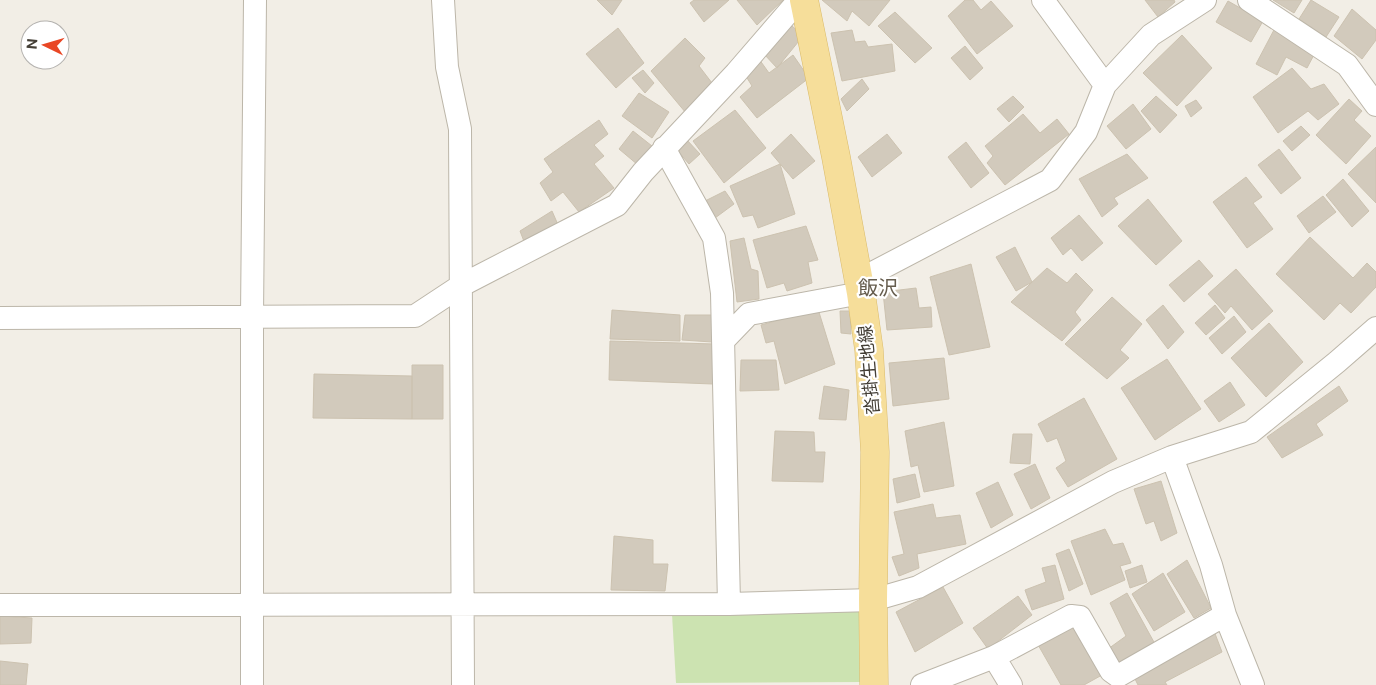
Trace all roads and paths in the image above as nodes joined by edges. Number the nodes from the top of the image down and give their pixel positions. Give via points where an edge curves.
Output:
1 (255, 0) edge
2 (443, 0) edge
3 (799, 0) edge
4 (804, 0) edge
5 (1043, 0) edge
6 (1205, 0) edge
7 (1249, 0) edge
8 (1105, 85) junction
9 (1376, 105) edge
10 (664, 148) junction
11 (462, 285) junction
12 (860, 286) junction
13 (252, 316) junction
14 (0, 318) edge
15 (1376, 328) edge
16 (724, 340) junction
17 (1172, 457) junction
18 (873, 600) junction
19 (729, 604) junction
20 (0, 605) edge
21 (252, 605) junction
22 (463, 605) junction
23 (1225, 615) junction
24 (994, 657) junction
25 (252, 685) edge
26 (463, 685) edge
27 (874, 685) edge
28 (922, 685) edge
29 (1011, 685) edge
30 (1253, 685) edge

1 - 13 street
2 - 11 street via 447,67 460,129
3 - 10 street via 736,73
4 - 12 main road, 沓掛生地線
5 - 8 street
6 - 8 street via 1151,36
7 - 9 street via 1347,65
8 - 12 street via 1086,132 1050,180
10 - 11 street via 617,205
10 - 16 street via 714,238 722,293
11 - 13 street via 415,316
11 - 22 street
12 - 16 street via 749,314
12 - 18 main road, 沓掛生地線 via 870,350 876,452
13 - 14 street
13 - 21 street
15 - 17 street via 1250,432
16 - 19 street
17 - 18 street via 1113,482 918,586
17 - 23 street via 1211,565
18 - 19 street
18 - 27 main road, 沓掛生地線
19 - 22 street
20 - 21 street
21 - 22 street
21 - 25 street
22 - 26 street
23 - 24 street via 1118,676 1111,671 1080,617 1071,616
23 - 30 street
24 - 28 street
24 - 29 street

